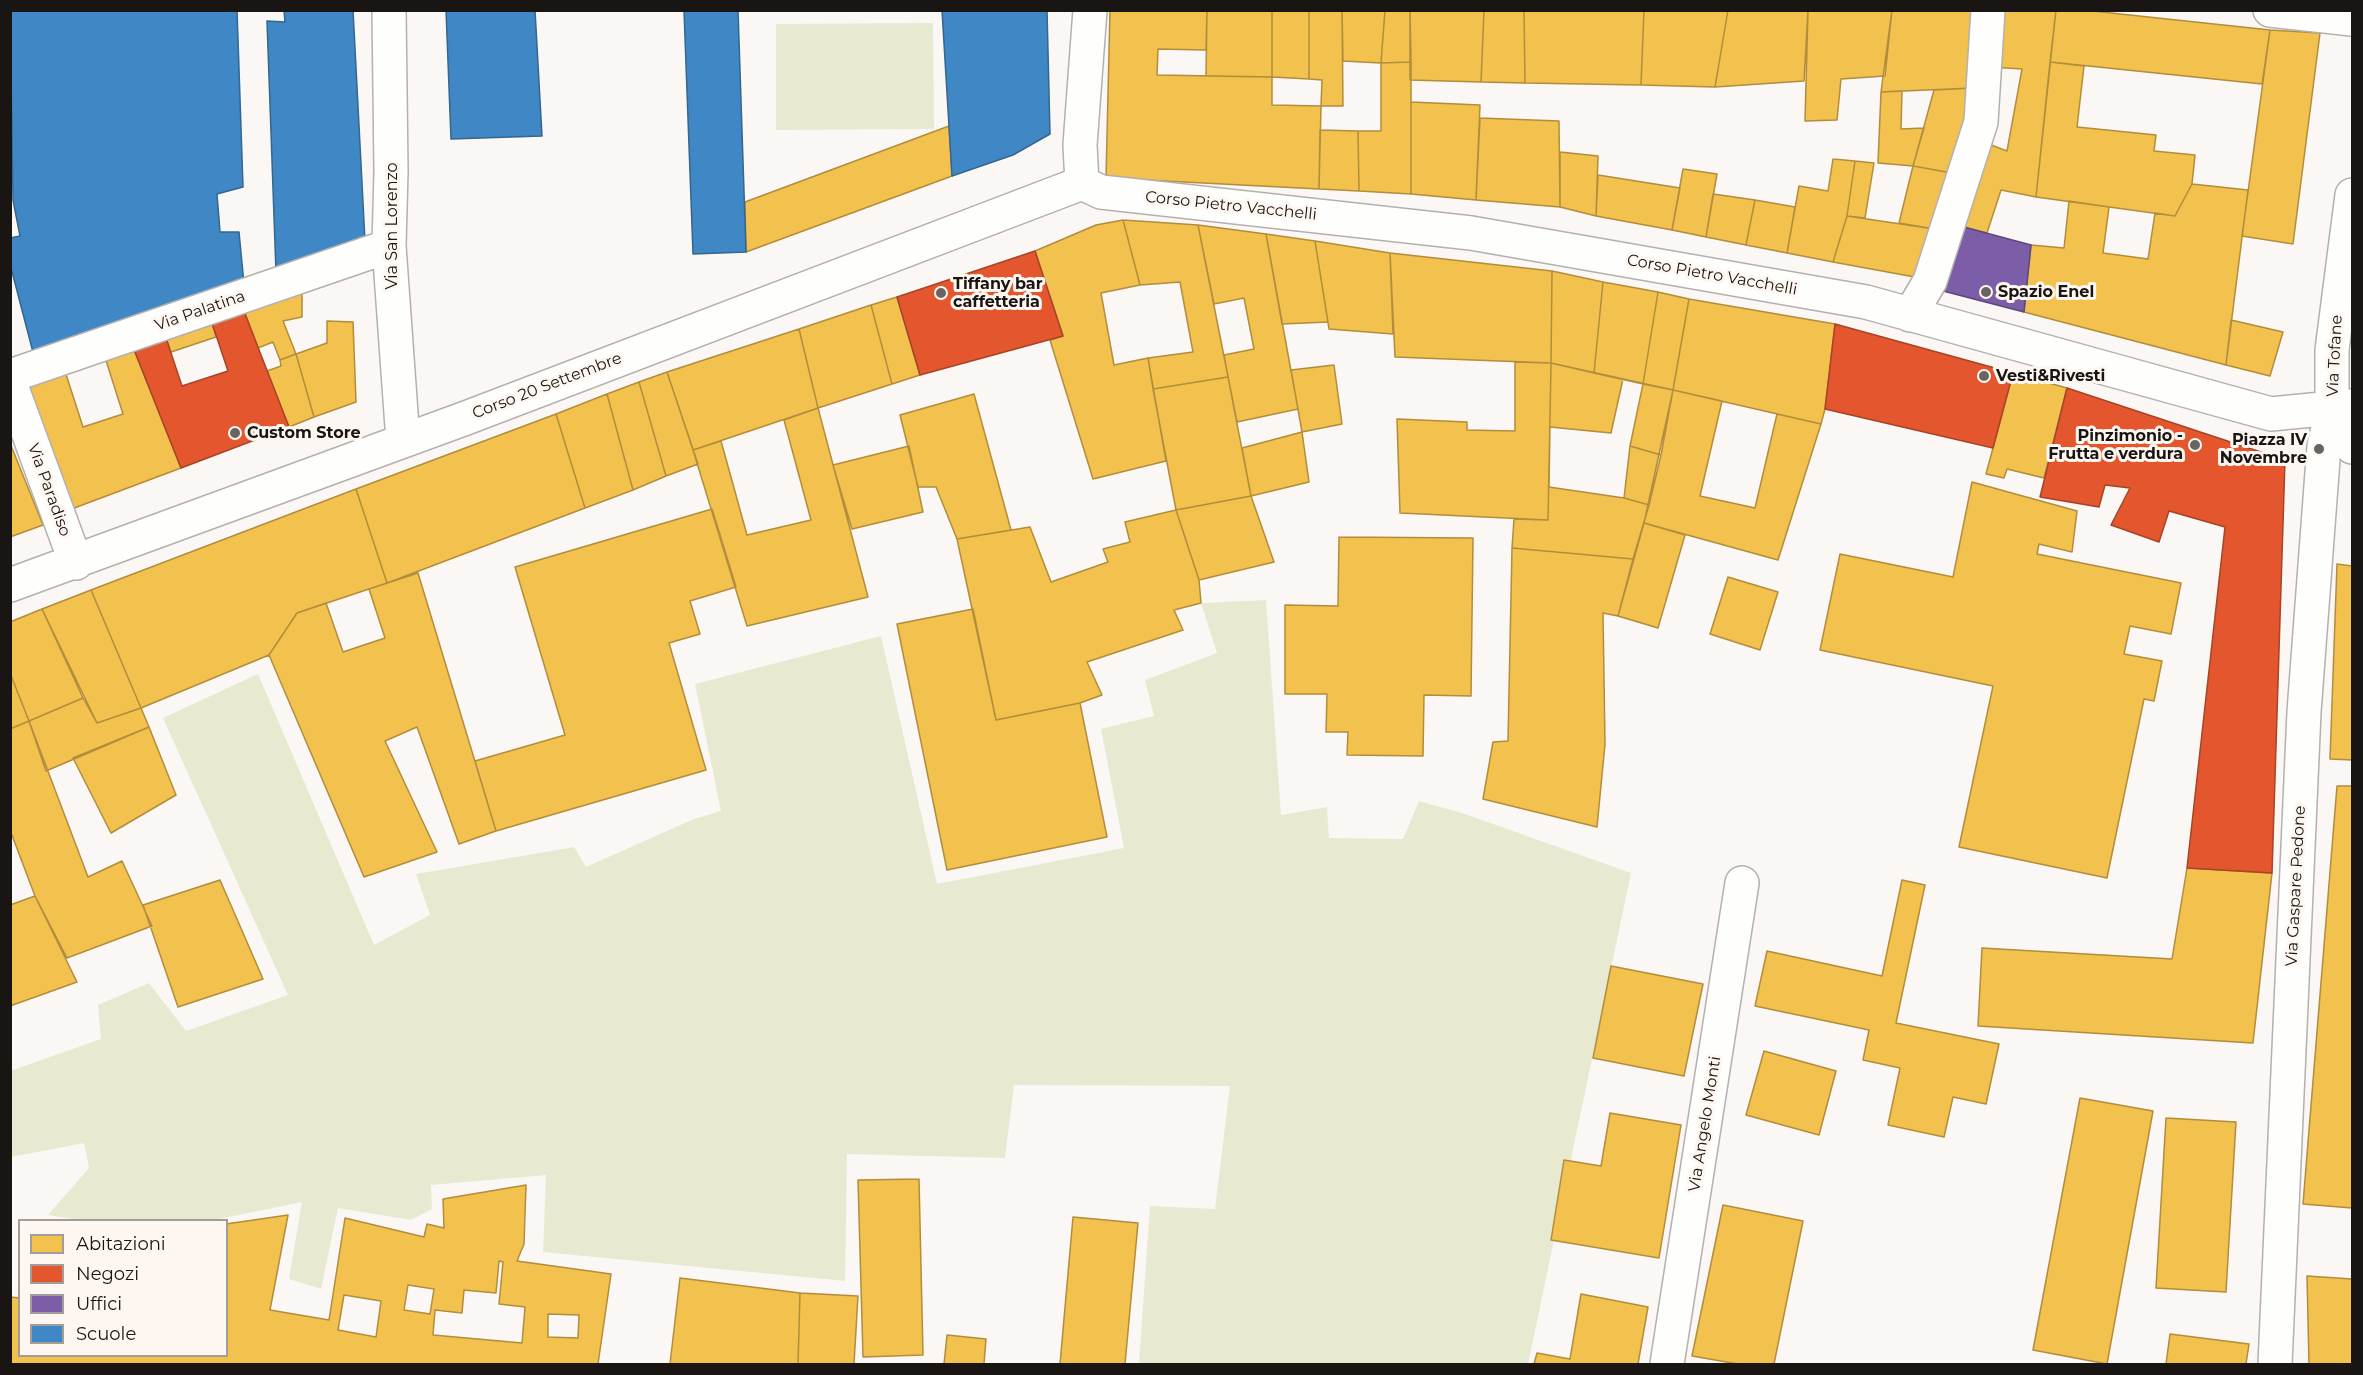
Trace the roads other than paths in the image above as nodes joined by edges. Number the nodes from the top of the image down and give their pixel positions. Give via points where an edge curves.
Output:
1 (389, 10) edge
2 (1090, 10) edge
3 (1988, 10) edge
4 (2270, 10) edge
5 (2352, 19) edge
6 (1082, 183) junction
7 (2352, 195) edge
8 (389, 246) junction
9 (1911, 315) junction
10 (10, 376) edge
11 (10, 383) edge
12 (2342, 408) edge
13 (403, 441) junction
14 (2352, 447) edge
15 (76, 563) junction
16 (10, 585) edge
17 (1742, 883) dead end
18 (1668, 1365) edge
19 (2275, 1365) edge

1 - 8 street, Via San Lorenzo
2 - 6 street via 1080,145
3 - 9 street via 1981,122 1930,281
4 - 5 street
6 - 9 street, Corso Pietro Vacchelli via 1101,192 1471,232 1866,302
6 - 13 street, Corso 20 Settembre
7 - 12 street, Via Tofane via 2332,350
8 - 10 street, Via Palatina
8 - 13 street, Via San Lorenzo
9 - 12 street, Corso Pietro Vacchelli via 2271,414
11 - 15 street, Via Paradiso
12 - 14 street
12 - 19 street, Via Gaspare Pedone via 2324,446 2304,712
13 - 15 street, Corso 20 Settembre
15 - 16 street, Corso 20 Settembre
17 - 18 street, Via Angelo Monti

